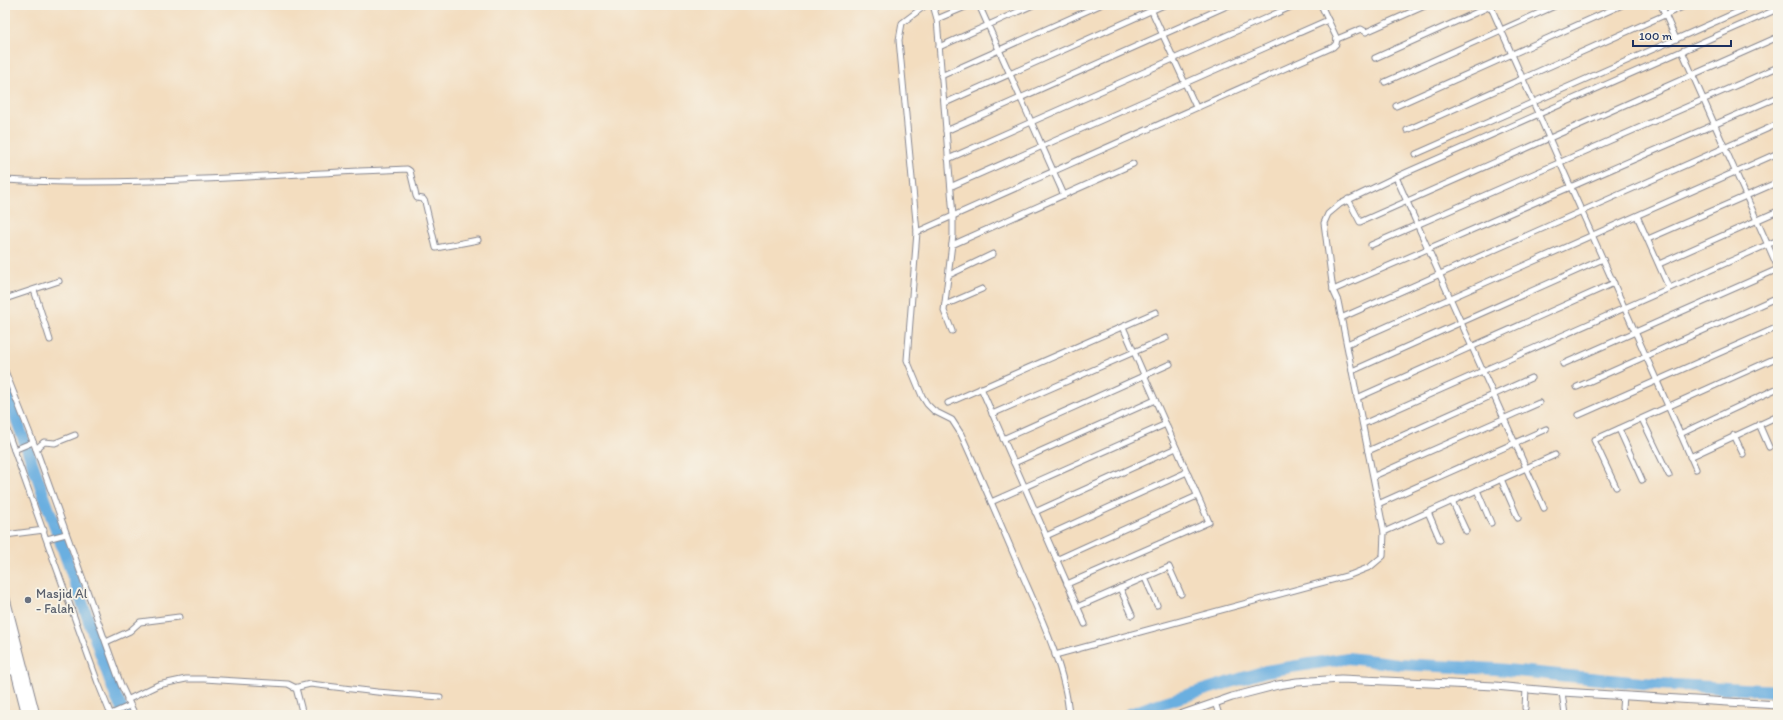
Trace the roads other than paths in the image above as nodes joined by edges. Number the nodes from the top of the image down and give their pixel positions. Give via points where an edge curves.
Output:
1 (926, 5) edge
2 (933, 5) edge
3 (970, 5) edge
4 (980, 5) edge
5 (1033, 5) edge
6 (1100, 5) edge
7 (1149, 5) edge
8 (1164, 5) edge
9 (1229, 5) edge
10 (1295, 5) edge
11 (1321, 5) edge
12 (1427, 5) edge
13 (1491, 5) edge
14 (1557, 5) edge
15 (1622, 5) edge
16 (1661, 5) edge
17 (1687, 5) edge
18 (1152, 10) junction
19 (1742, 10) dead end
20 (1773, 11) dead end
21 (1665, 15) junction
22 (937, 19) junction
23 (1328, 20) junction
24 (988, 25) junction
25 (1501, 30) junction
26 (1163, 34) junction
27 (1778, 37) edge
28 (1337, 39) junction
29 (1676, 39) junction
30 (939, 47) junction
31 (999, 50) junction
32 (1682, 51) junction
33 (1512, 54) junction
34 (1375, 58) dead end
35 (1174, 59) junction
36 (1778, 67) edge
37 (1010, 74) junction
38 (1693, 75) junction
39 (941, 76) junction
40 (1523, 78) junction
41 (1384, 82) dead end
42 (1185, 83) junction
43 (1778, 97) edge
44 (1021, 98) junction
45 (1703, 99) junction
46 (1533, 102) junction
47 (945, 103) junction
48 (1396, 106) dead end
49 (1196, 107) junction
50 (1538, 114) junction
51 (1032, 122) junction
52 (1714, 124) junction
53 (1778, 124) edge
54 (1407, 130) dead end
55 (946, 131) junction
56 (1549, 138) junction
57 (1042, 146) junction
58 (1725, 147) junction
59 (1778, 153) edge
60 (1416, 154) dead end
61 (948, 159) junction
62 (1560, 162) junction
63 (1133, 164) dead end
64 (1053, 171) junction
65 (1736, 172) junction
66 (1396, 177) junction
67 (5, 180) edge
68 (1778, 182) edge
69 (952, 186) junction
70 (1571, 187) junction
71 (1064, 195) junction
72 (1746, 196) junction
73 (1348, 199) junction
74 (1407, 201) junction
75 (1581, 211) junction
76 (1778, 211) edge
77 (953, 216) junction
78 (1637, 216) junction
79 (1757, 220) junction
80 (1417, 225) junction
81 (917, 232) junction
82 (1592, 235) junction
83 (1648, 239) junction
84 (478, 240) dead end
85 (1778, 240) edge
86 (1768, 244) junction
87 (952, 245) junction
88 (1371, 245) dead end
89 (1428, 249) junction
90 (993, 254) dead end
91 (1602, 259) junction
92 (1659, 264) junction
93 (1778, 268) edge
94 (1439, 274) junction
95 (949, 275) junction
96 (59, 281) dead end
97 (1614, 283) junction
98 (982, 288) dead end
99 (1669, 288) junction
100 (34, 290) junction
101 (1333, 290) junction
102 (1450, 298) junction
103 (1778, 298) edge
104 (5, 299) edge
105 (945, 305) junction
106 (1624, 308) junction
107 (1156, 312) dead end
108 (1341, 318) junction
109 (1461, 322) junction
110 (1123, 327) junction
111 (1778, 327) edge
112 (952, 331) dead end
113 (1635, 332) junction
114 (1166, 338) dead end
115 (50, 340) dead end
116 (1347, 344) junction
117 (1472, 347) junction
118 (1134, 352) junction
119 (1646, 357) junction
120 (1778, 358) edge
121 (1170, 364) dead end
122 (1563, 364) dead end
123 (5, 371) edge
124 (1352, 371) junction
125 (1483, 371) junction
126 (1144, 375) junction
127 (1531, 378) dead end
128 (1657, 381) junction
129 (1577, 387) dead end
130 (981, 388) junction
131 (1778, 388) edge
132 (1493, 395) junction
133 (1357, 398) junction
134 (1155, 400) junction
135 (948, 403) dead end
136 (1539, 403) dead end
137 (1668, 408) junction
138 (992, 414) junction
139 (1580, 415) dead end
140 (1778, 416) edge
141 (1504, 418) junction
142 (1642, 419) junction
143 (1166, 424) junction
144 (1363, 424) junction
145 (1759, 424) junction
146 (5, 425) edge
147 (1546, 429) dead end
148 (1618, 429) junction
149 (1680, 434) junction
150 (75, 435) dead end
151 (1734, 435) junction
152 (1003, 439) junction
153 (31, 443) junction
154 (1515, 443) junction
155 (1769, 447) dead end
156 (1176, 448) junction
157 (36, 449) junction
158 (16, 450) junction
159 (1368, 450) junction
160 (1555, 454) dead end
161 (1743, 454) dead end
162 (1690, 457) junction
163 (1014, 463) junction
164 (1526, 468) junction
165 (1696, 469) dead end
166 (1187, 472) junction
167 (1669, 475) dead end
168 (1374, 476) junction
169 (1501, 479) junction
170 (1642, 480) dead end
171 (1024, 487) junction
172 (1616, 487) dead end
173 (1477, 490) junction
174 (1197, 496) junction
175 (1452, 501) junction
176 (991, 502) junction
177 (1378, 504) junction
178 (1544, 508) dead end
179 (1035, 512) junction
180 (1428, 512) junction
181 (1518, 518) dead end
182 (1490, 522) dead end
183 (44, 530) junction
184 (1466, 531) dead end
185 (1384, 532) junction
186 (5, 535) edge
187 (64, 535) junction
188 (1046, 536) junction
189 (49, 538) junction
190 (1440, 540) dead end
191 (1056, 560) junction
192 (1145, 578) junction
193 (1067, 584) junction
194 (1120, 588) junction
195 (1181, 594) dead end
196 (5, 599) edge
197 (1157, 605) dead end
198 (1077, 607) junction
199 (1132, 615) dead end
200 (179, 617) dead end
201 (1085, 624) dead end
202 (5, 629) edge
203 (106, 642) junction
204 (1055, 655) junction
205 (16, 671) junction
206 (5, 673) edge
207 (294, 688) junction
208 (1526, 689) junction
209 (1562, 692) junction
210 (1623, 696) junction
211 (440, 697) dead end
212 (127, 700) junction
213 (1215, 702) junction
214 (1778, 705) edge
215 (128, 707) junction
216 (1525, 708) dead end
217 (113, 714) edge
218 (27, 715) edge
219 (35, 715) edge
220 (135, 715) edge
221 (303, 715) edge
222 (1069, 715) edge
223 (1180, 715) edge
224 (1219, 715) edge
225 (1565, 715) edge
226 (1624, 715) edge

1 - 81 street via 902,23 899,40
2 - 22 street
3 - 22 street
4 - 24 street
5 - 24 street
6 - 31 street
7 - 18 street
8 - 18 street
9 - 26 street
10 - 35 street
11 - 23 street
12 - 28 street via 1366,32 1361,28
13 - 25 street
13 - 34 street
14 - 25 street
15 - 33 street
16 - 21 street
17 - 21 street
18 - 26 street
18 - 37 street
19 - 29 street
20 - 32 street
21 - 29 street
21 - 40 street
22 - 30 street
23 - 28 street
23 - 42 street
24 - 30 street
24 - 31 street
25 - 33 street
25 - 41 street
26 - 35 street
26 - 44 street
27 - 38 street
28 - 49 street via 1333,47
29 - 46 street
30 - 39 street
31 - 37 street
31 - 39 street
32 - 38 street
32 - 50 street
33 - 40 street
33 - 48 street
35 - 42 street
35 - 51 street
36 - 45 street
37 - 44 street
37 - 47 street
38 - 45 street
38 - 56 street
39 - 47 street
40 - 46 street
40 - 54 street
42 - 49 street
42 - 57 street
43 - 52 street
44 - 51 street
44 - 55 street
45 - 52 street
45 - 62 street
46 - 50 street
46 - 60 street
47 - 55 street
49 - 64 street
50 - 56 street
50 - 66 street
51 - 57 street
51 - 61 street
52 - 58 street
52 - 70 street
53 - 58 street
55 - 61 street
56 - 62 street
56 - 74 street
57 - 64 street
57 - 69 street
58 - 65 street
58 - 75 street
59 - 65 street
61 - 69 street
62 - 70 street
62 - 80 street
63 - 71 street
64 - 71 street
64 - 77 street
65 - 72 street
65 - 78 street
66 - 73 street
66 - 74 street
67 - 84 street via 50,182 213,179 407,169 410,171 417,198 425,202 436,248
68 - 72 street
69 - 77 street
70 - 75 street
70 - 89 street
71 - 87 street
72 - 79 street
72 - 83 street
73 - 74 street via 1360,222
73 - 101 street via 1331,210 1324,224
74 - 80 street
75 - 82 street
75 - 94 street
76 - 79 street
77 - 81 street
77 - 87 street
78 - 82 street
78 - 83 street
79 - 86 street
79 - 92 street
80 - 88 street
80 - 89 street
81 - 176 street via 907,360 927,404 956,425
82 - 91 street
82 - 102 street
83 - 92 street
85 - 86 street
86 - 93 street
86 - 99 street
87 - 95 street
89 - 94 street
89 - 101 street
90 - 95 street
91 - 97 street
91 - 109 street
92 - 99 street
93 - 113 street
94 - 102 street
94 - 108 street
95 - 105 street
96 - 100 street
97 - 106 street
97 - 117 street
98 - 105 street
99 - 106 street
100 - 104 street
100 - 115 street
101 - 108 street
102 - 109 street
102 - 116 street
103 - 119 street
105 - 112 street via 944,311
106 - 113 street
106 - 125 street
107 - 110 street
108 - 116 street
109 - 117 street
109 - 124 street
110 - 118 street
110 - 130 street
111 - 128 street
113 - 119 street
113 - 122 street
114 - 118 street
116 - 124 street
117 - 125 street
117 - 133 street
118 - 126 street
118 - 138 street
119 - 128 street
119 - 129 street
120 - 137 street
121 - 126 street
123 - 153 street
124 - 133 street
125 - 132 street
125 - 144 street
126 - 134 street
126 - 152 street
127 - 132 street
128 - 137 street
128 - 139 street
130 - 135 street
130 - 138 street
131 - 149 street
132 - 141 street
132 - 159 street
133 - 144 street
134 - 143 street
134 - 163 street
136 - 141 street
137 - 142 street
137 - 149 street
138 - 152 street
140 - 145 street
141 - 154 street
141 - 168 street
142 - 148 street
142 - 167 street
143 - 156 street
143 - 171 street
144 - 159 street
145 - 151 street
145 - 155 street
146 - 158 street
147 - 154 street
148 - 170 street
148 - 172 street via 1594,440
149 - 162 street
150 - 157 street via 55,443 44,442
151 - 161 street
151 - 162 street
152 - 163 street
153 - 157 street
153 - 158 street
154 - 164 street
154 - 177 street
156 - 166 street
156 - 179 street
157 - 187 street
158 - 183 street
159 - 168 street
160 - 164 street
162 - 165 street
163 - 171 street
164 - 169 street
164 - 178 street
166 - 174 street
166 - 188 street
168 - 177 street
169 - 173 street
169 - 181 street
171 - 176 street
171 - 179 street
173 - 175 street
173 - 182 street
174 - 191 street
174 - 193 street via 1209,522
175 - 180 street
175 - 184 street
176 - 204 street
177 - 185 street
179 - 188 street
180 - 185 street
180 - 190 street
183 - 186 street
183 - 189 street
185 - 204 street via 1383,556 1370,567 1350,576
187 - 189 street
187 - 203 street
188 - 191 street
189 - 217 street via 98,683
191 - 193 street
192 - 194 street
192 - 195 street via 1169,567
192 - 197 street
193 - 198 street
194 - 198 street
194 - 199 street
196 - 219 highway
198 - 201 street
200 - 203 street via 140,622 130,631
202 - 205 highway
203 - 212 street
204 - 222 street
205 - 206 street
205 - 218 highway
207 - 211 street via 310,684
207 - 212 street via 288,684 186,679 158,685
207 - 221 street
208 - 209 street
208 - 213 street via 1426,682 1320,680 1278,685
208 - 216 street
209 - 210 street
209 - 225 street
210 - 214 street
210 - 226 street
212 - 215 street
213 - 223 street
213 - 224 street
215 - 217 street
215 - 220 street

